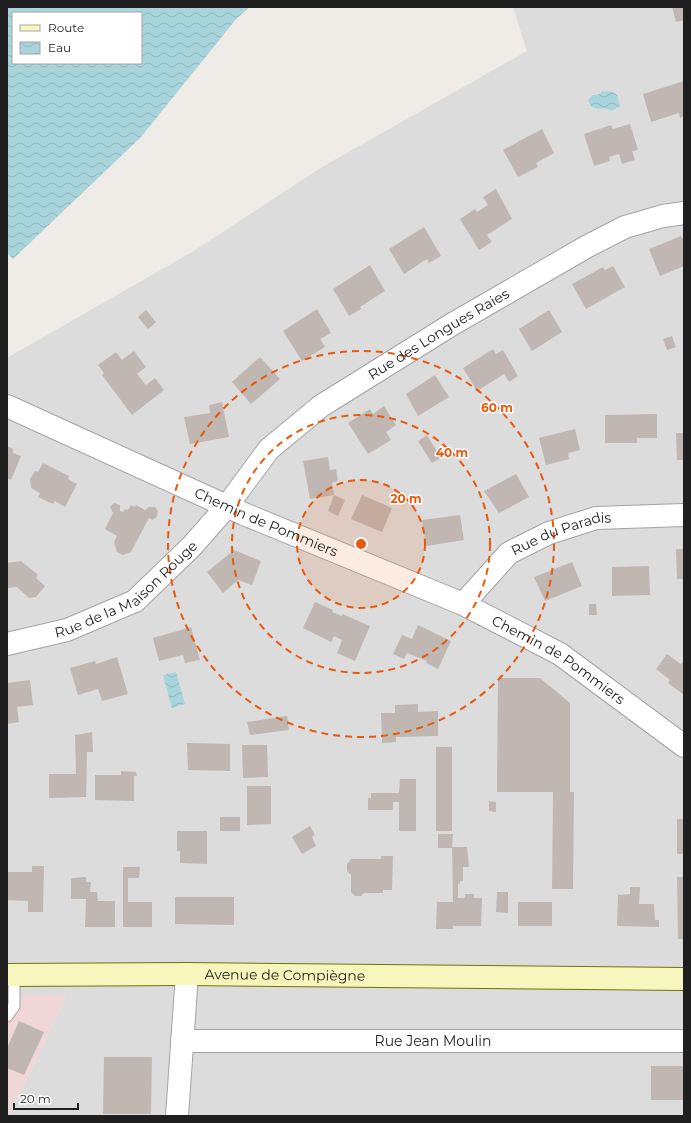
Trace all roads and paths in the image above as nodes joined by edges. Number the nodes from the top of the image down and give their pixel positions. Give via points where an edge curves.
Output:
1 (684, 213) edge
2 (7, 406) edge
3 (227, 506) junction
4 (684, 515) edge
5 (463, 604) junction
6 (7, 644) edge
7 (684, 746) edge
8 (684, 971) edge
9 (187, 974) junction
10 (11, 975) edge
11 (562, 977) junction
12 (684, 979) edge
13 (7, 1016) edge
14 (182, 1041) junction
15 (684, 1041) edge
16 (177, 1116) edge

1 - 3 street, Rue des Longues Raies via 625,227 586,247 451,325 321,406 269,450
2 - 3 street, Chemin de Pommiers
3 - 5 street, Chemin de Pommiers
3 - 6 street, Rue de la Maison Rouge via 192,546 135,601 67,630
4 - 5 street, Rue du Paradis via 596,518 549,533 509,553
5 - 7 street, Chemin de Pommiers via 560,654
8 - 11 main road, Avenue de Compiègne
9 - 10 main road, Avenue de Compiègne
9 - 11 main road, Avenue de Compiègne
9 - 14 street
10 - 13 lane via 14,1006
11 - 12 main road, Avenue de Compiègne
14 - 15 street, Rue Jean Moulin
14 - 16 street

